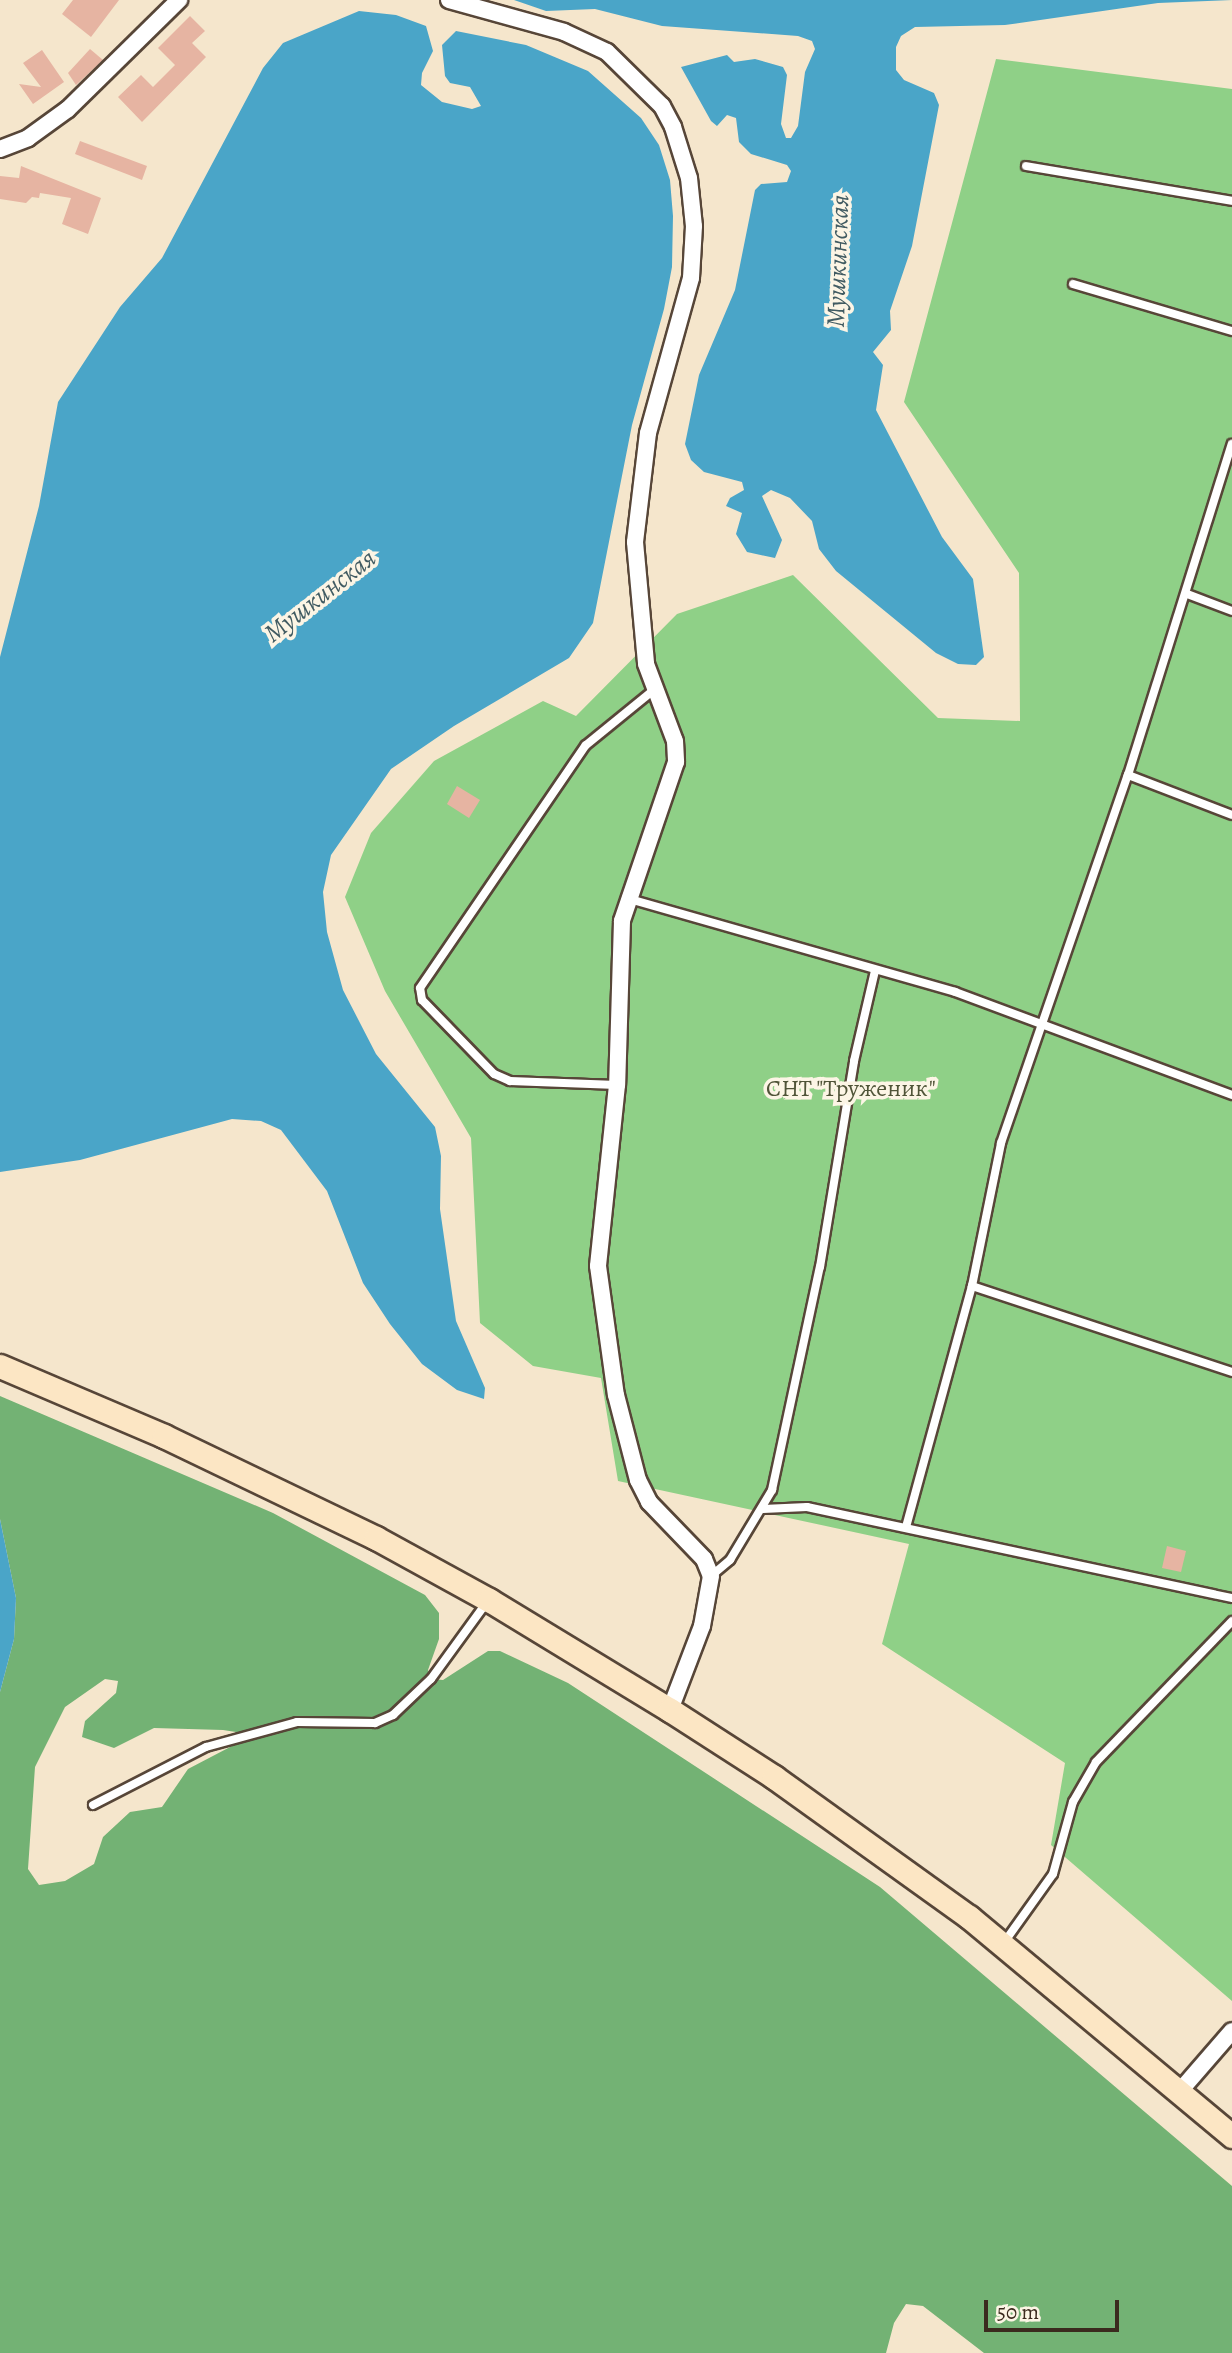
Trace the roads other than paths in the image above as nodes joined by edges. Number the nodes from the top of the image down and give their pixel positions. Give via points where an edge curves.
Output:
1 (180, 0) edge
2 (449, 0) edge
3 (0, 149) edge
4 (1026, 166) dead end
5 (1232, 201) edge
6 (1073, 284) dead end
7 (1232, 331) edge
8 (1232, 444) edge
9 (1187, 594) junction
10 (1232, 611) edge
11 (656, 689) junction
12 (1128, 775) junction
13 (1232, 815) edge
14 (626, 898) junction
15 (875, 971) junction
16 (1041, 1025) junction
17 (618, 1085) junction
18 (1232, 1096) edge
19 (972, 1286) junction
20 (0, 1366) edge
21 (1232, 1372) edge
22 (763, 1509) junction
23 (906, 1527) junction
24 (711, 1576) junction
25 (1232, 1598) edge
26 (489, 1600) junction
27 (1232, 1621) edge
28 (670, 1710) junction
29 (93, 1805) dead end
30 (1003, 1944) junction
31 (1232, 2031) edge
32 (1180, 2091) junction
33 (1232, 2136) edge

1 - 3 street via 68,109 28,138
2 - 11 street via 577,36 607,52 662,106 685,158 694,226 691,278 648,433 635,542 640,627
4 - 5 lane
6 - 7 lane
8 - 9 lane
9 - 10 lane
9 - 12 lane
11 - 14 street via 675,741 676,762
11 - 17 lane via 586,746 420,988 422,1000 494,1074 510,1081
12 - 13 lane
12 - 16 lane
14 - 15 lane
14 - 17 street via 618,952
15 - 16 lane via 955,992
15 - 22 lane via 854,1061 820,1268 772,1490
16 - 18 lane
16 - 19 lane via 1002,1143
17 - 24 street via 598,1266 616,1395 638,1480 649,1502 704,1559
19 - 21 lane
19 - 23 lane
20 - 26 street via 270,1485
22 - 23 lane via 807,1507
22 - 24 lane via 743,1533 730,1560
23 - 25 lane
24 - 28 street via 702,1626
26 - 28 street
26 - 29 lane via 431,1679 393,1715 375,1723 297,1722 206,1747
27 - 30 lane via 1096,1762 1073,1802 1053,1874
28 - 30 street via 795,1792
30 - 32 street
31 - 32 street
32 - 33 street

